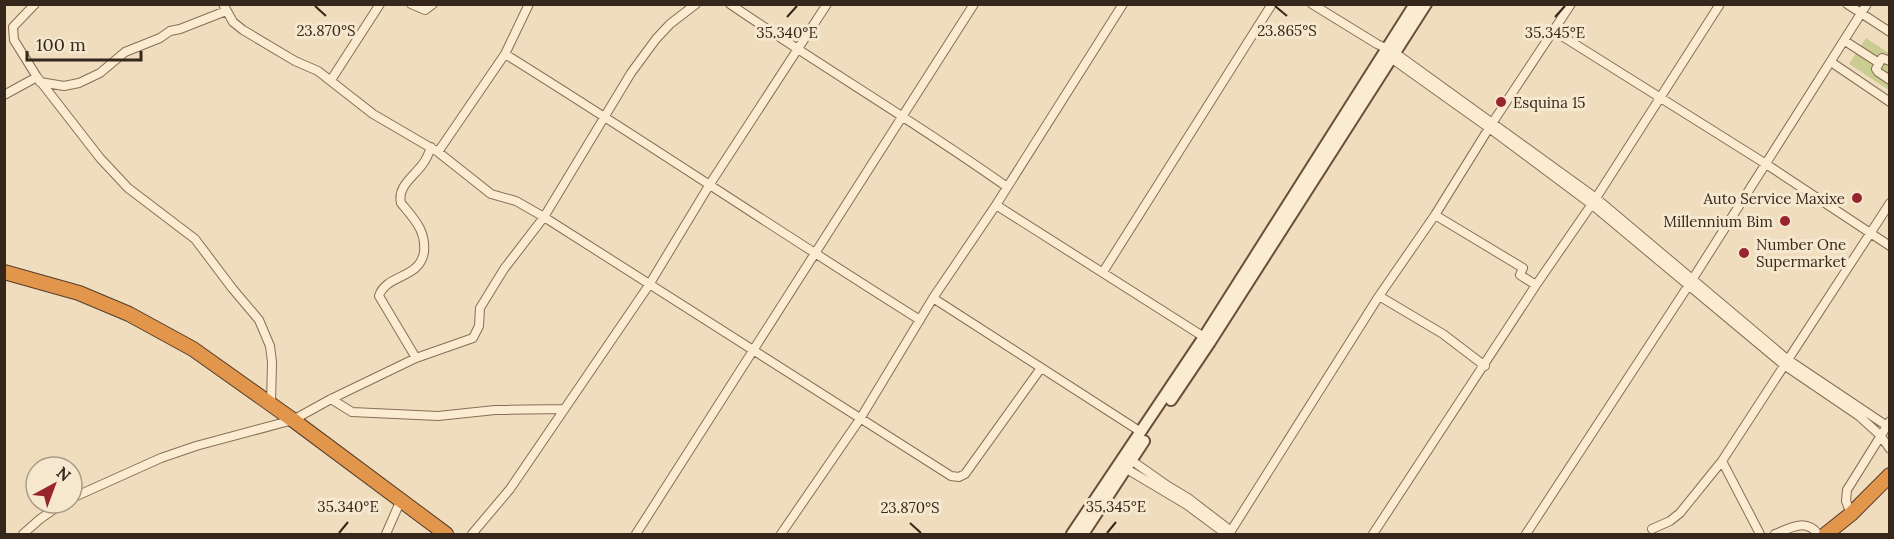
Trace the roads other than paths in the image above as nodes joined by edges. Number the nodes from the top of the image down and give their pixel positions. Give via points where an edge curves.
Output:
1 (35, 4) edge
2 (380, 4) edge
3 (411, 4) edge
4 (433, 4) edge
5 (529, 4) edge
6 (696, 4) edge
7 (730, 4) edge
8 (827, 4) edge
9 (975, 4) edge
10 (1123, 4) edge
11 (1272, 4) edge
12 (1312, 4) edge
13 (1415, 4) edge
14 (1426, 4) edge
15 (1571, 4) edge
16 (1720, 4) edge
17 (1847, 4) edge
18 (1867, 4) edge
19 (224, 8) edge
20 (1861, 13) junction
21 (1554, 31) junction
22 (1890, 32) edge
23 (1845, 41) junction
24 (797, 50) junction
25 (1386, 51) junction
26 (505, 54) junction
27 (1831, 62) junction
28 (1890, 62) edge
29 (1879, 63) junction
30 (38, 79) junction
31 (331, 80) junction
32 (1890, 80) edge
33 (4, 94) edge
34 (1660, 97) junction
35 (1889, 98) edge
36 (903, 116) junction
37 (606, 117) junction
38 (1491, 125) junction
39 (435, 149) junction
40 (1766, 164) junction
41 (710, 184) junction
42 (1007, 187) junction
43 (1593, 201) junction
44 (1890, 203) edge
45 (996, 205) junction
46 (1435, 215) junction
47 (543, 217) junction
48 (1869, 233) junction
49 (1890, 246) edge
50 (814, 254) junction
51 (4, 272) edge
52 (1103, 272) junction
53 (1690, 283) junction
54 (649, 285) junction
55 (1536, 285) junction
56 (1379, 296) junction
57 (933, 298) junction
58 (920, 320) junction
59 (1204, 337) junction
60 (753, 352) junction
61 (416, 358) junction
62 (1786, 362) junction
63 (1485, 366) junction
64 (1041, 368) junction
65 (331, 399) junction
66 (270, 404) junction
67 (564, 409) junction
68 (860, 419) junction
69 (293, 420) junction
70 (1888, 425) edge
71 (1141, 432) junction
72 (1880, 435) junction
73 (1890, 449) edge
74 (1722, 461) junction
75 (1128, 464) junction
76 (1890, 475) edge
77 (84, 493) edge
78 (400, 502) junction
79 (1851, 514) junction
80 (48, 515) edge
81 (1652, 529) dead end
82 (1229, 533) edge
83 (23, 534) edge
84 (386, 534) edge
85 (446, 534) edge
86 (472, 534) edge
87 (636, 534) edge
88 (781, 534) edge
89 (1071, 534) edge
90 (1083, 534) edge
91 (1373, 534) edge
92 (1526, 534) edge
93 (1760, 534) edge
94 (1775, 534) edge
95 (1818, 534) edge
96 (1826, 534) edge

1 - 30 street via 13,27 13,34
2 - 31 street
3 - 4 street via 425,10
5 - 26 street
6 - 37 street via 656,39
7 - 24 street
8 - 24 street
9 - 36 street
10 - 42 street
11 - 52 street
12 - 25 street
13 - 25 street
14 - 25 street
15 - 21 street
16 - 34 street
17 - 20 street
18 - 20 street
19 - 30 street via 125,52 100,73 79,83 64,86
19 - 31 street via 243,30
20 - 22 street
20 - 23 street
21 - 34 street
21 - 38 street
23 - 27 street
23 - 29 street
24 - 36 street
24 - 41 street
25 - 38 street
25 - 59 street
25 - 75 street via 1210,342
26 - 37 street
26 - 39 street
27 - 35 street
27 - 40 street
28 - 29 street via 1883,58
29 - 32 street via 1876,70
30 - 33 street
30 - 66 street via 117,178 195,239 259,320 270,346
31 - 39 street via 373,114
34 - 40 street
34 - 43 street
36 - 42 street
36 - 50 street
37 - 41 street
37 - 47 street
38 - 43 street
38 - 46 street
39 - 47 street via 491,194 516,201
39 - 61 street via 405,184 399,198 421,227 423,261 380,291 379,296
40 - 48 street
40 - 53 street
41 - 50 street
41 - 54 street
42 - 45 street
43 - 53 street
43 - 55 street
44 - 48 street
45 - 52 street
45 - 57 street
46 - 55 street via 1523,268 1520,274
46 - 56 street
47 - 54 street
47 - 61 street via 480,308 479,326 473,338
48 - 49 street
48 - 62 street
50 - 58 street
50 - 60 street
51 - 66 highway via 79,293 129,314 193,349
52 - 59 street
53 - 62 street
53 - 92 street
54 - 60 street
54 - 67 street
55 - 63 street
56 - 63 street via 1443,334
56 - 82 street
57 - 58 street
57 - 64 street
58 - 68 street
59 - 71 street
60 - 68 street
60 - 87 street
61 - 65 street
62 - 70 street
62 - 72 street
62 - 74 street
63 - 91 street
64 - 68 street via 959,477 951,476
64 - 71 street
65 - 67 street via 352,412 438,416
65 - 69 street
66 - 69 highway
67 - 86 street via 510,489
68 - 88 street
69 - 77 street via 161,458
69 - 78 highway
70 - 72 street
71 - 89 street
72 - 73 street
72 - 79 street via 1847,490
74 - 81 street via 1680,513
74 - 93 street
75 - 82 street
75 - 90 street
76 - 79 highway
78 - 84 street
78 - 85 highway
79 - 96 highway
80 - 83 street
94 - 95 street via 1803,525

